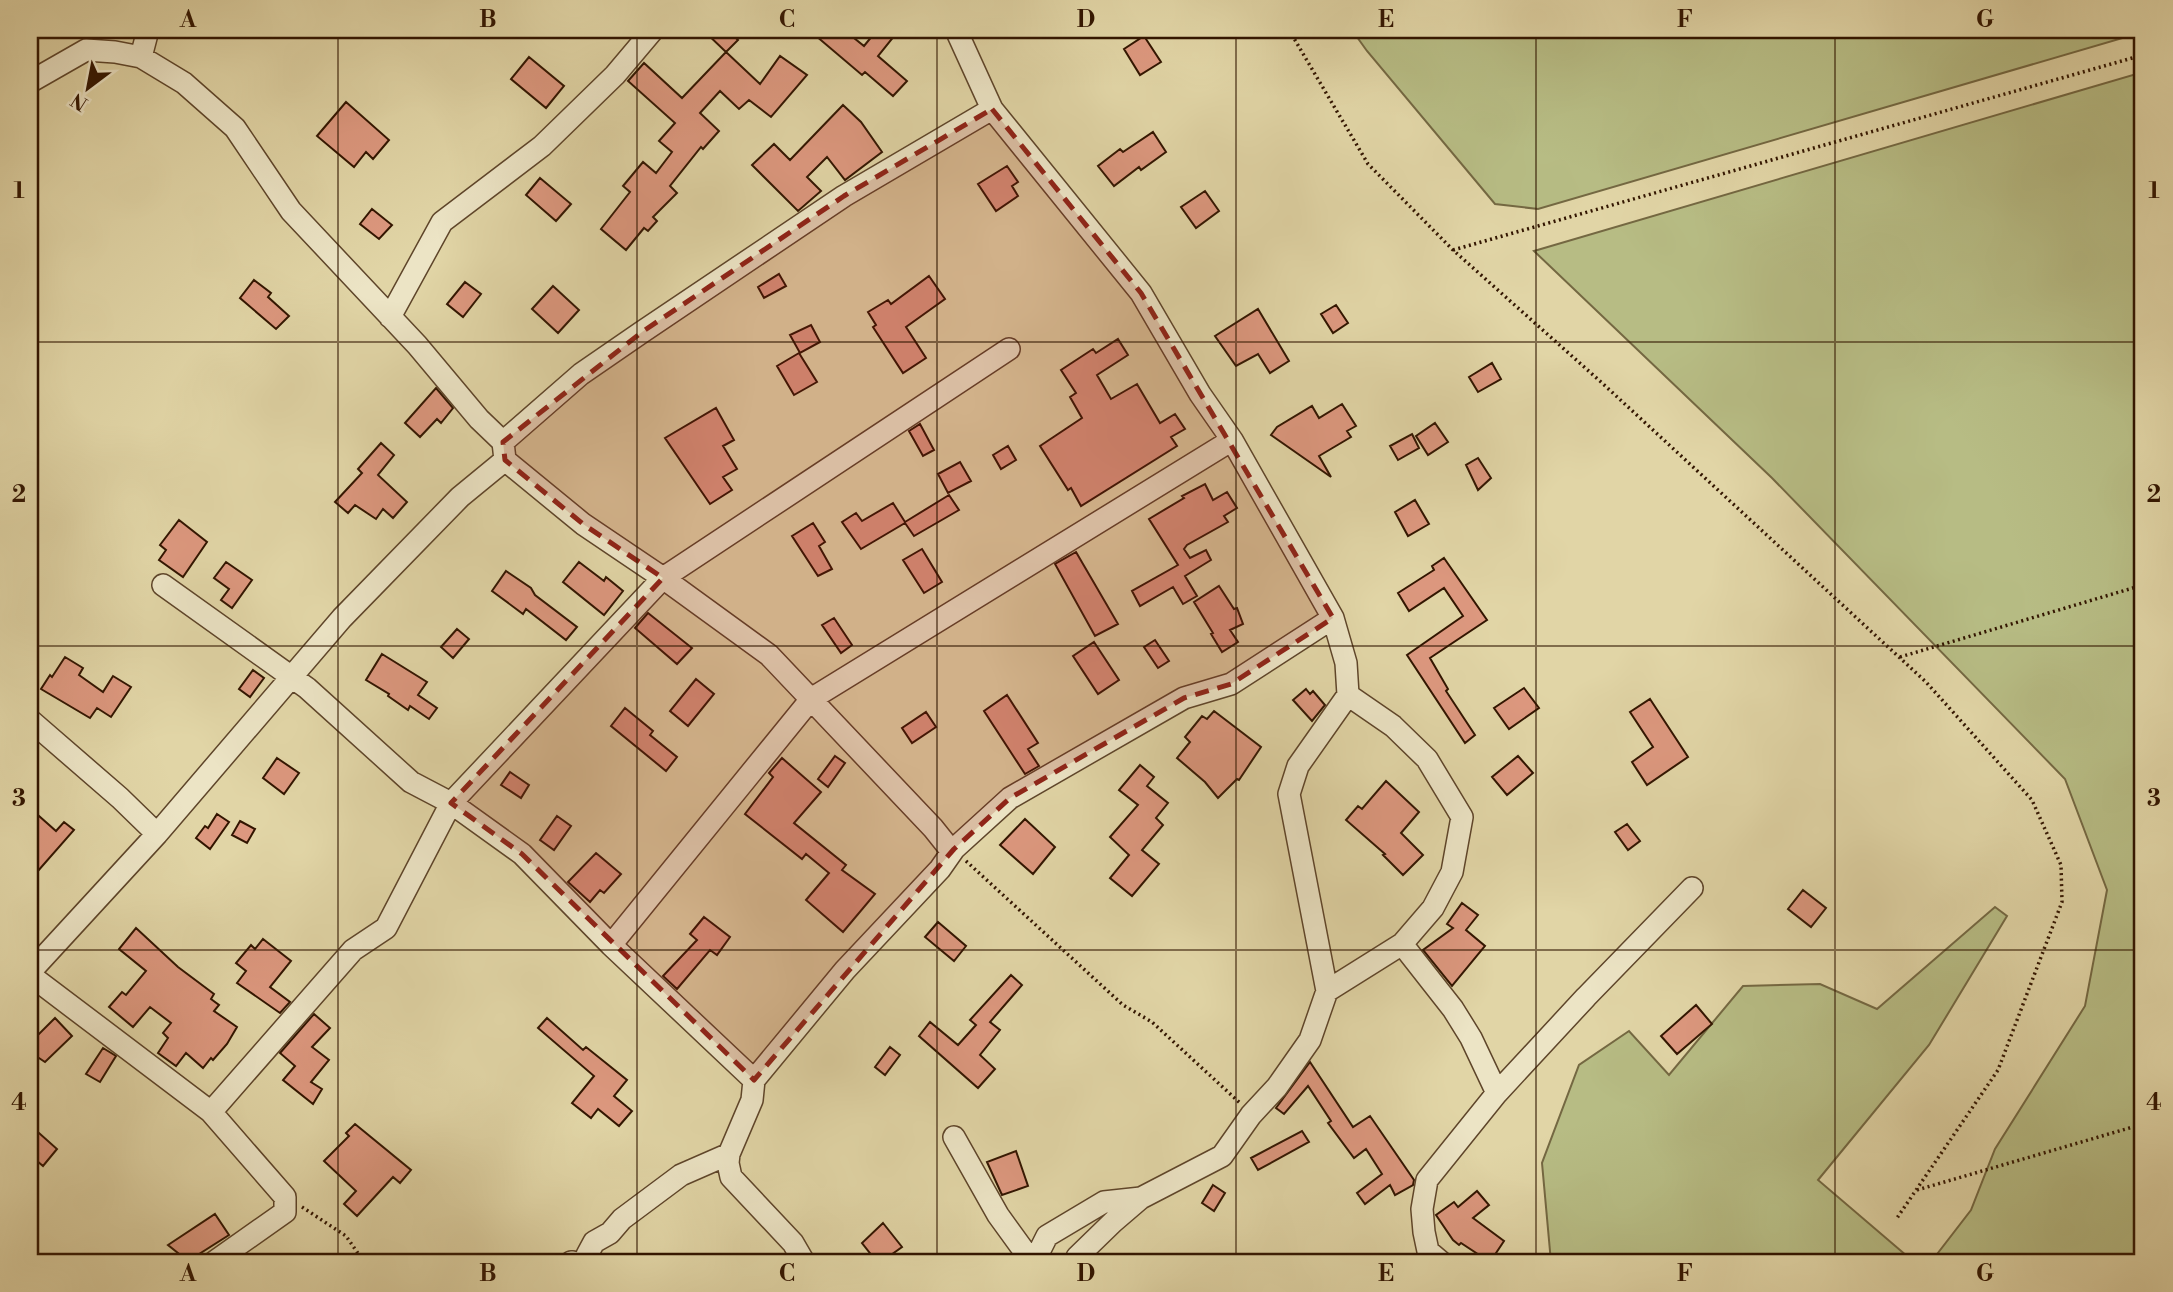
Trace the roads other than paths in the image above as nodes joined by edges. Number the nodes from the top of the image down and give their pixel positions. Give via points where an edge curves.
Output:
1 (148, 30) edge
2 (653, 30) edge
3 (956, 30) edge
4 (141, 57) junction
5 (30, 82) edge
6 (992, 109) junction
7 (390, 317) junction
8 (1009, 349) dead end
9 (1232, 440) junction
10 (504, 451) junction
11 (663, 578) junction
12 (163, 585) dead end
13 (1333, 618) junction
14 (292, 679) junction
15 (1349, 695) junction
16 (811, 699) junction
17 (30, 720) edge
18 (451, 803) junction
19 (157, 834) junction
20 (954, 849) junction
21 (1692, 888) dead end
22 (1402, 944) junction
23 (611, 945) junction
24 (30, 973) edge
25 (1328, 991) junction
26 (754, 1080) junction
27 (1497, 1093) junction
28 (211, 1112) junction
29 (954, 1137) dead end
30 (729, 1154) junction
31 (1141, 1198) junction
32 (214, 1262) edge
33 (589, 1262) edge
34 (804, 1262) edge
35 (1033, 1262) edge
36 (1076, 1262) edge
37 (1441, 1262) edge

1 - 4 street
2 - 7 street via 615,75 542,146 442,222
3 - 6 street
4 - 5 street via 86,50
4 - 7 street via 184,83 235,128 292,211
6 - 9 street via 1141,293
6 - 10 street via 844,196 582,374
7 - 10 street
8 - 11 street
9 - 13 street
9 - 16 street
10 - 11 street via 583,524
10 - 14 street via 342,618
11 - 16 street via 769,655
11 - 18 street
12 - 14 street
13 - 15 street via 1346,663
13 - 20 street via 1231,684 1184,698 1010,798
14 - 18 street via 411,782
14 - 19 street
15 - 22 street via 1393,726 1427,759 1462,817 1452,872 1433,908
15 - 25 street via 1298,766 1289,794
16 - 20 street
16 - 23 street
17 - 19 street
18 - 23 street via 522,855
18 - 28 street via 386,928 353,950
19 - 24 street
20 - 26 street
21 - 27 street
22 - 25 street
22 - 27 street via 1465,1028
23 - 26 street
24 - 28 street
25 - 31 street via 1310,1040 1222,1156
26 - 30 street via 752,1100
27 - 37 street via 1427,1180 1424,1232 1428,1251
28 - 32 street via 285,1197 285,1212
29 - 35 street via 998,1215
30 - 33 street via 681,1175 622,1219 594,1242 587,1255
30 - 34 street via 731,1177 793,1242
31 - 35 street via 1104,1202 1047,1236
31 - 36 street

